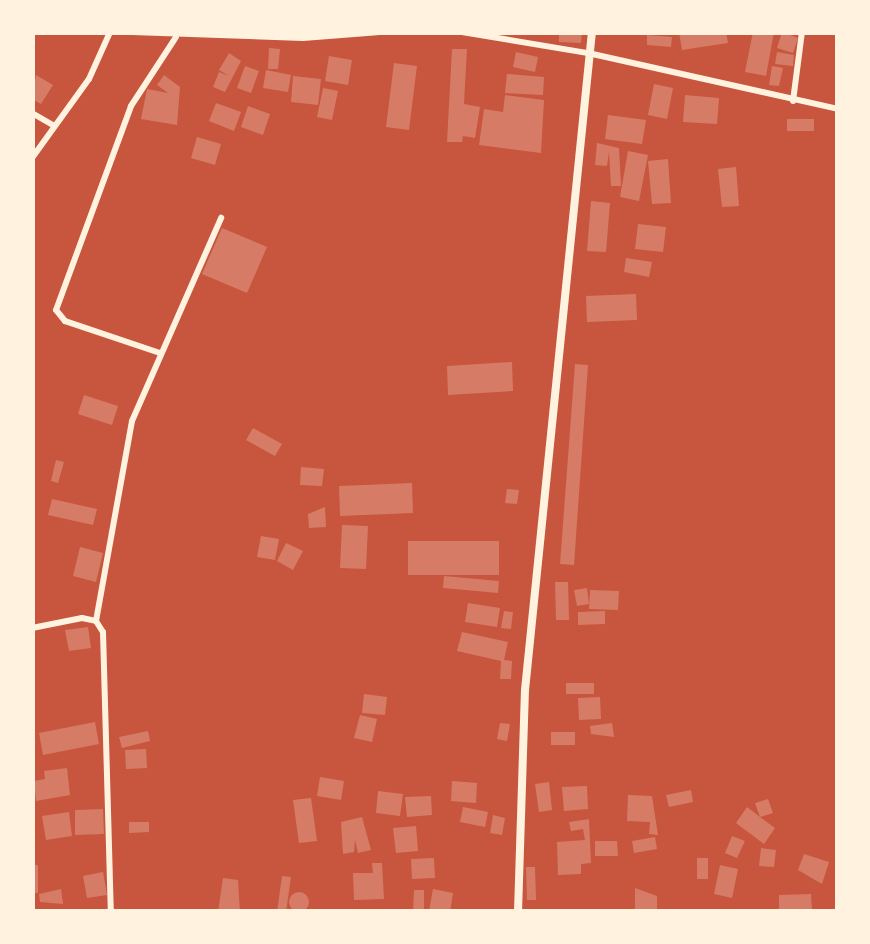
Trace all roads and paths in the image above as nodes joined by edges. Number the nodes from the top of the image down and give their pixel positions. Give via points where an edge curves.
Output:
1 (110, 32) edge
2 (132, 32) edge
3 (380, 32) edge
4 (462, 32) edge
5 (592, 32) edge
6 (802, 32) edge
7 (176, 37) junction
8 (588, 53) junction
9 (793, 101) junction
10 (838, 110) edge
11 (32, 114) edge
12 (53, 125) junction
13 (32, 158) edge
14 (221, 218) dead end
15 (160, 353) junction
16 (96, 621) junction
17 (32, 628) edge
18 (111, 912) edge
19 (518, 912) edge

1 - 12 street via 89,79
2 - 7 street
3 - 7 street
4 - 8 street
5 - 8 street
6 - 9 street
7 - 15 street via 131,106 56,310 65,321
8 - 9 street
8 - 19 street via 524,690
9 - 10 street
11 - 12 street
12 - 13 street
14 - 15 street
15 - 16 street via 132,421
16 - 17 street
16 - 18 street via 107,658

